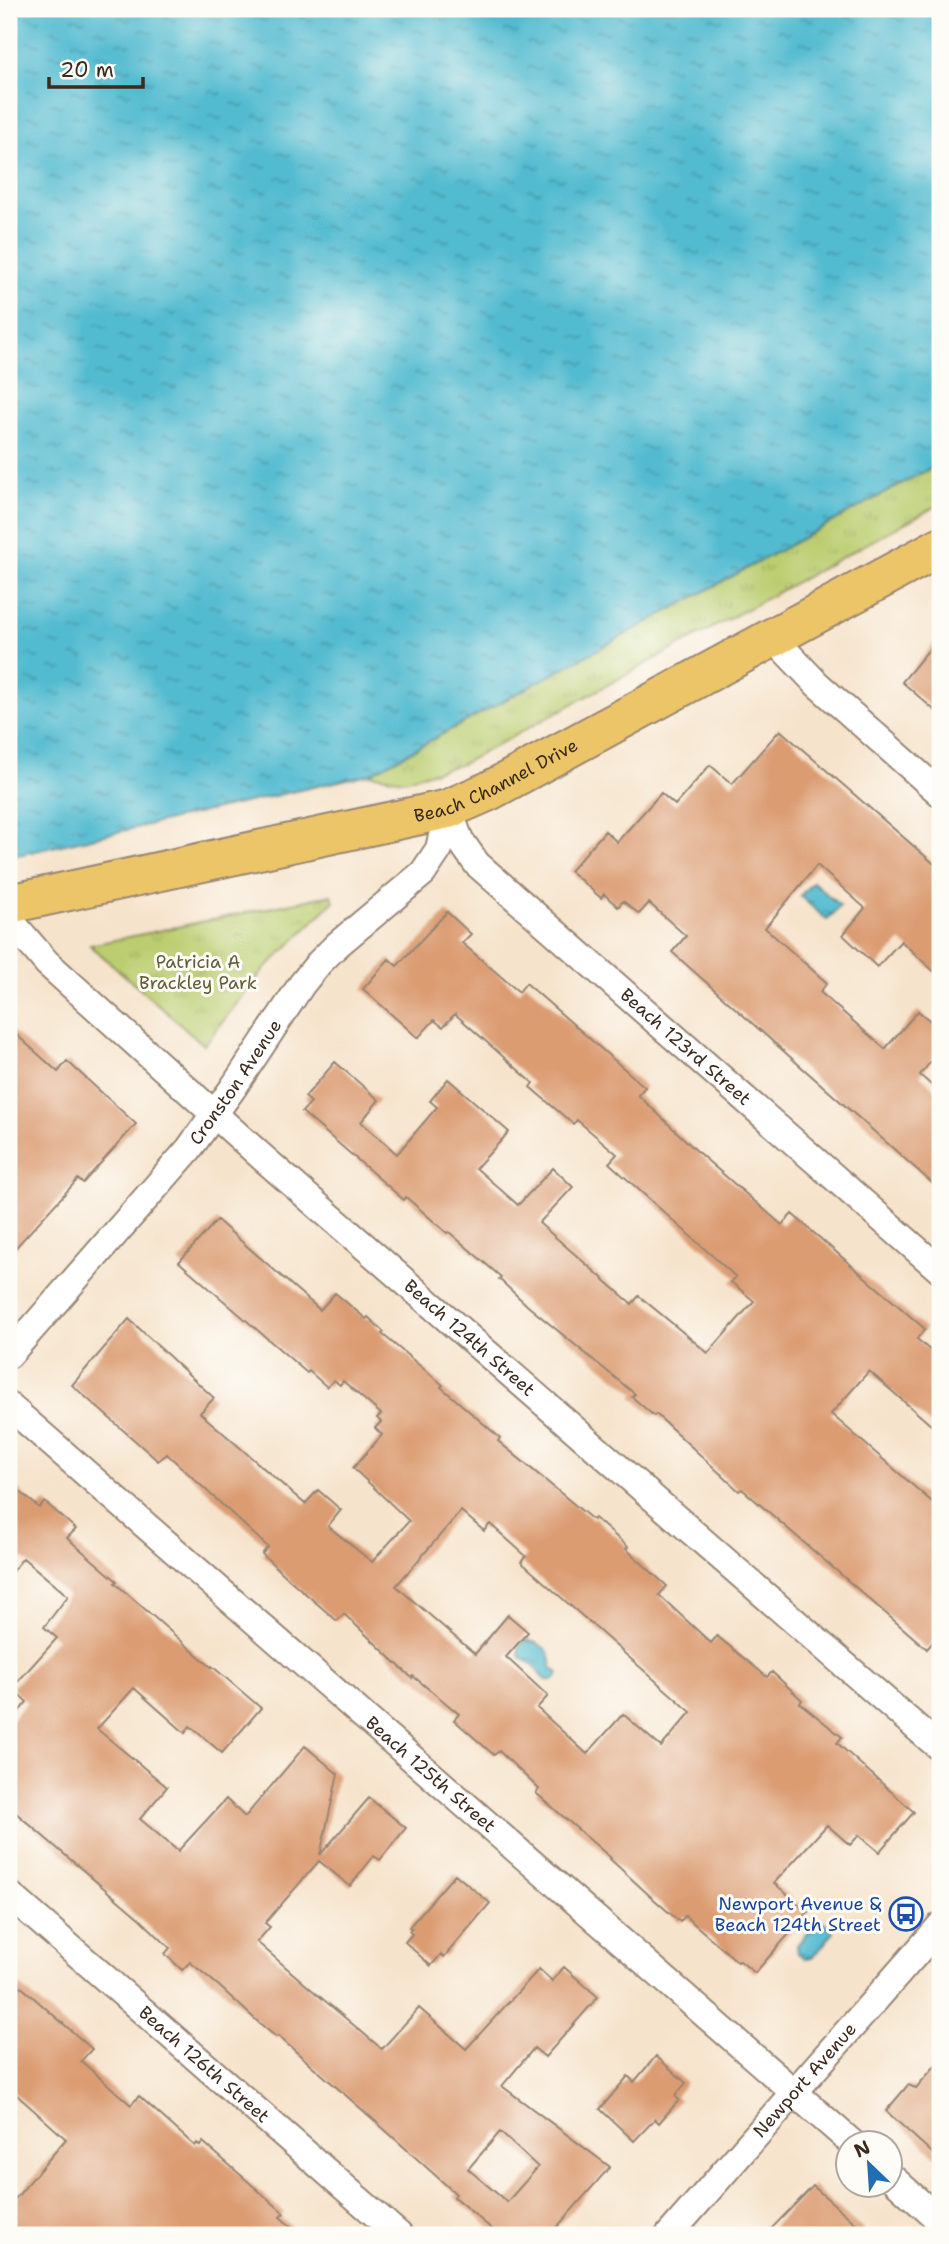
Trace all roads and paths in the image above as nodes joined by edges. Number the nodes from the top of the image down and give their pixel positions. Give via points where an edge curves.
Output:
1 (940, 547) edge
2 (773, 638) junction
3 (940, 793) edge
4 (448, 808) junction
5 (9, 904) edge
6 (9, 919) edge
7 (215, 1115) junction
8 (940, 1270) edge
9 (9, 1354) edge
10 (9, 1406) edge
11 (940, 1748) edge
12 (9, 1894) edge
13 (940, 1926) edge
14 (794, 2093) junction
15 (834, 2129) edge
16 (904, 2189) edge
17 (940, 2221) edge
18 (399, 2235) edge
19 (669, 2235) edge

1 - 2 main road, Beach Channel Drive
2 - 3 street via 817,684
2 - 4 main road, Beach Channel Drive via 489,791
4 - 5 main road, Beach Channel Drive
4 - 7 street, Cronston Avenue via 433,861 319,963
4 - 8 street, Beach 123rd Street via 460,840 477,864
6 - 7 street, Beach 124th Street via 47,963
7 - 9 street, Cronston Avenue
7 - 11 street, Beach 124th Street
10 - 14 street, Beach 125th Street
12 - 18 street, Beach 126th Street
13 - 14 street, Newport Avenue
14 - 15 street, Beach 125th Street
14 - 19 street, Newport Avenue
16 - 17 street

